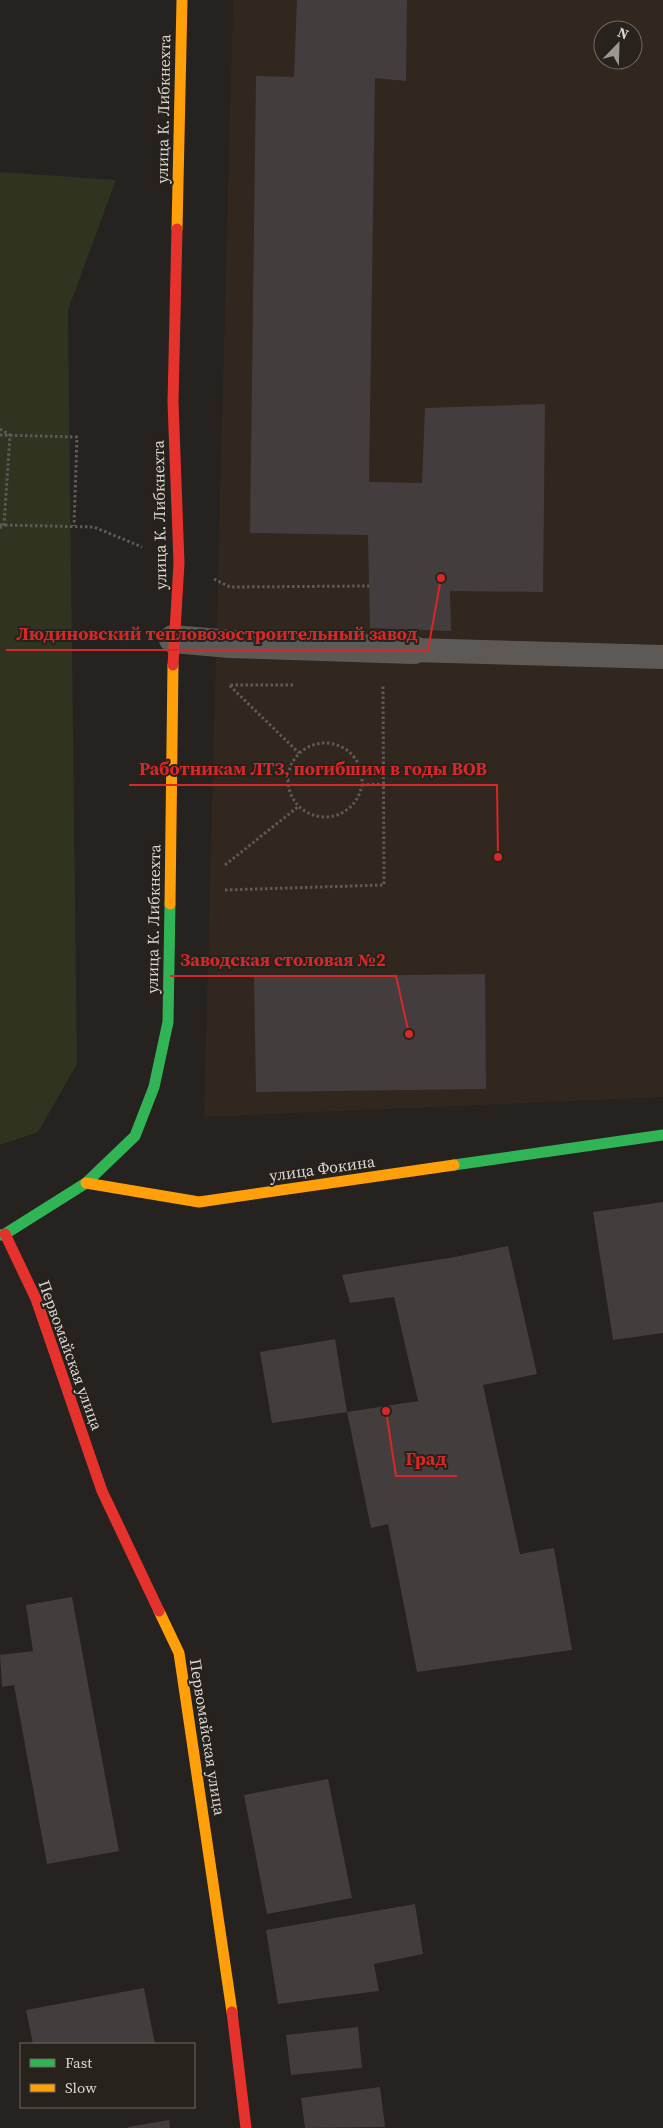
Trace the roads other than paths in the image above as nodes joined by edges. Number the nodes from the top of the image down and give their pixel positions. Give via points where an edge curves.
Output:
1 (182, 0) edge
2 (173, 639) junction
3 (414, 650) joint
4 (663, 657) edge
5 (663, 1135) edge
6 (86, 1183) junction
7 (2, 1234) edge
8 (246, 2128) edge

1 - 2 street, улица К. Либкнехта via 173,402 179,563
2 - 3 street
2 - 6 street, улица К. Либкнехта via 168,1022 154,1087 135,1136
3 - 4 lane
5 - 6 street, улица Фокина via 199,1202
6 - 7 street
7 - 8 street, Первомайская улица via 36,1299 102,1491 179,1653 224,1951

